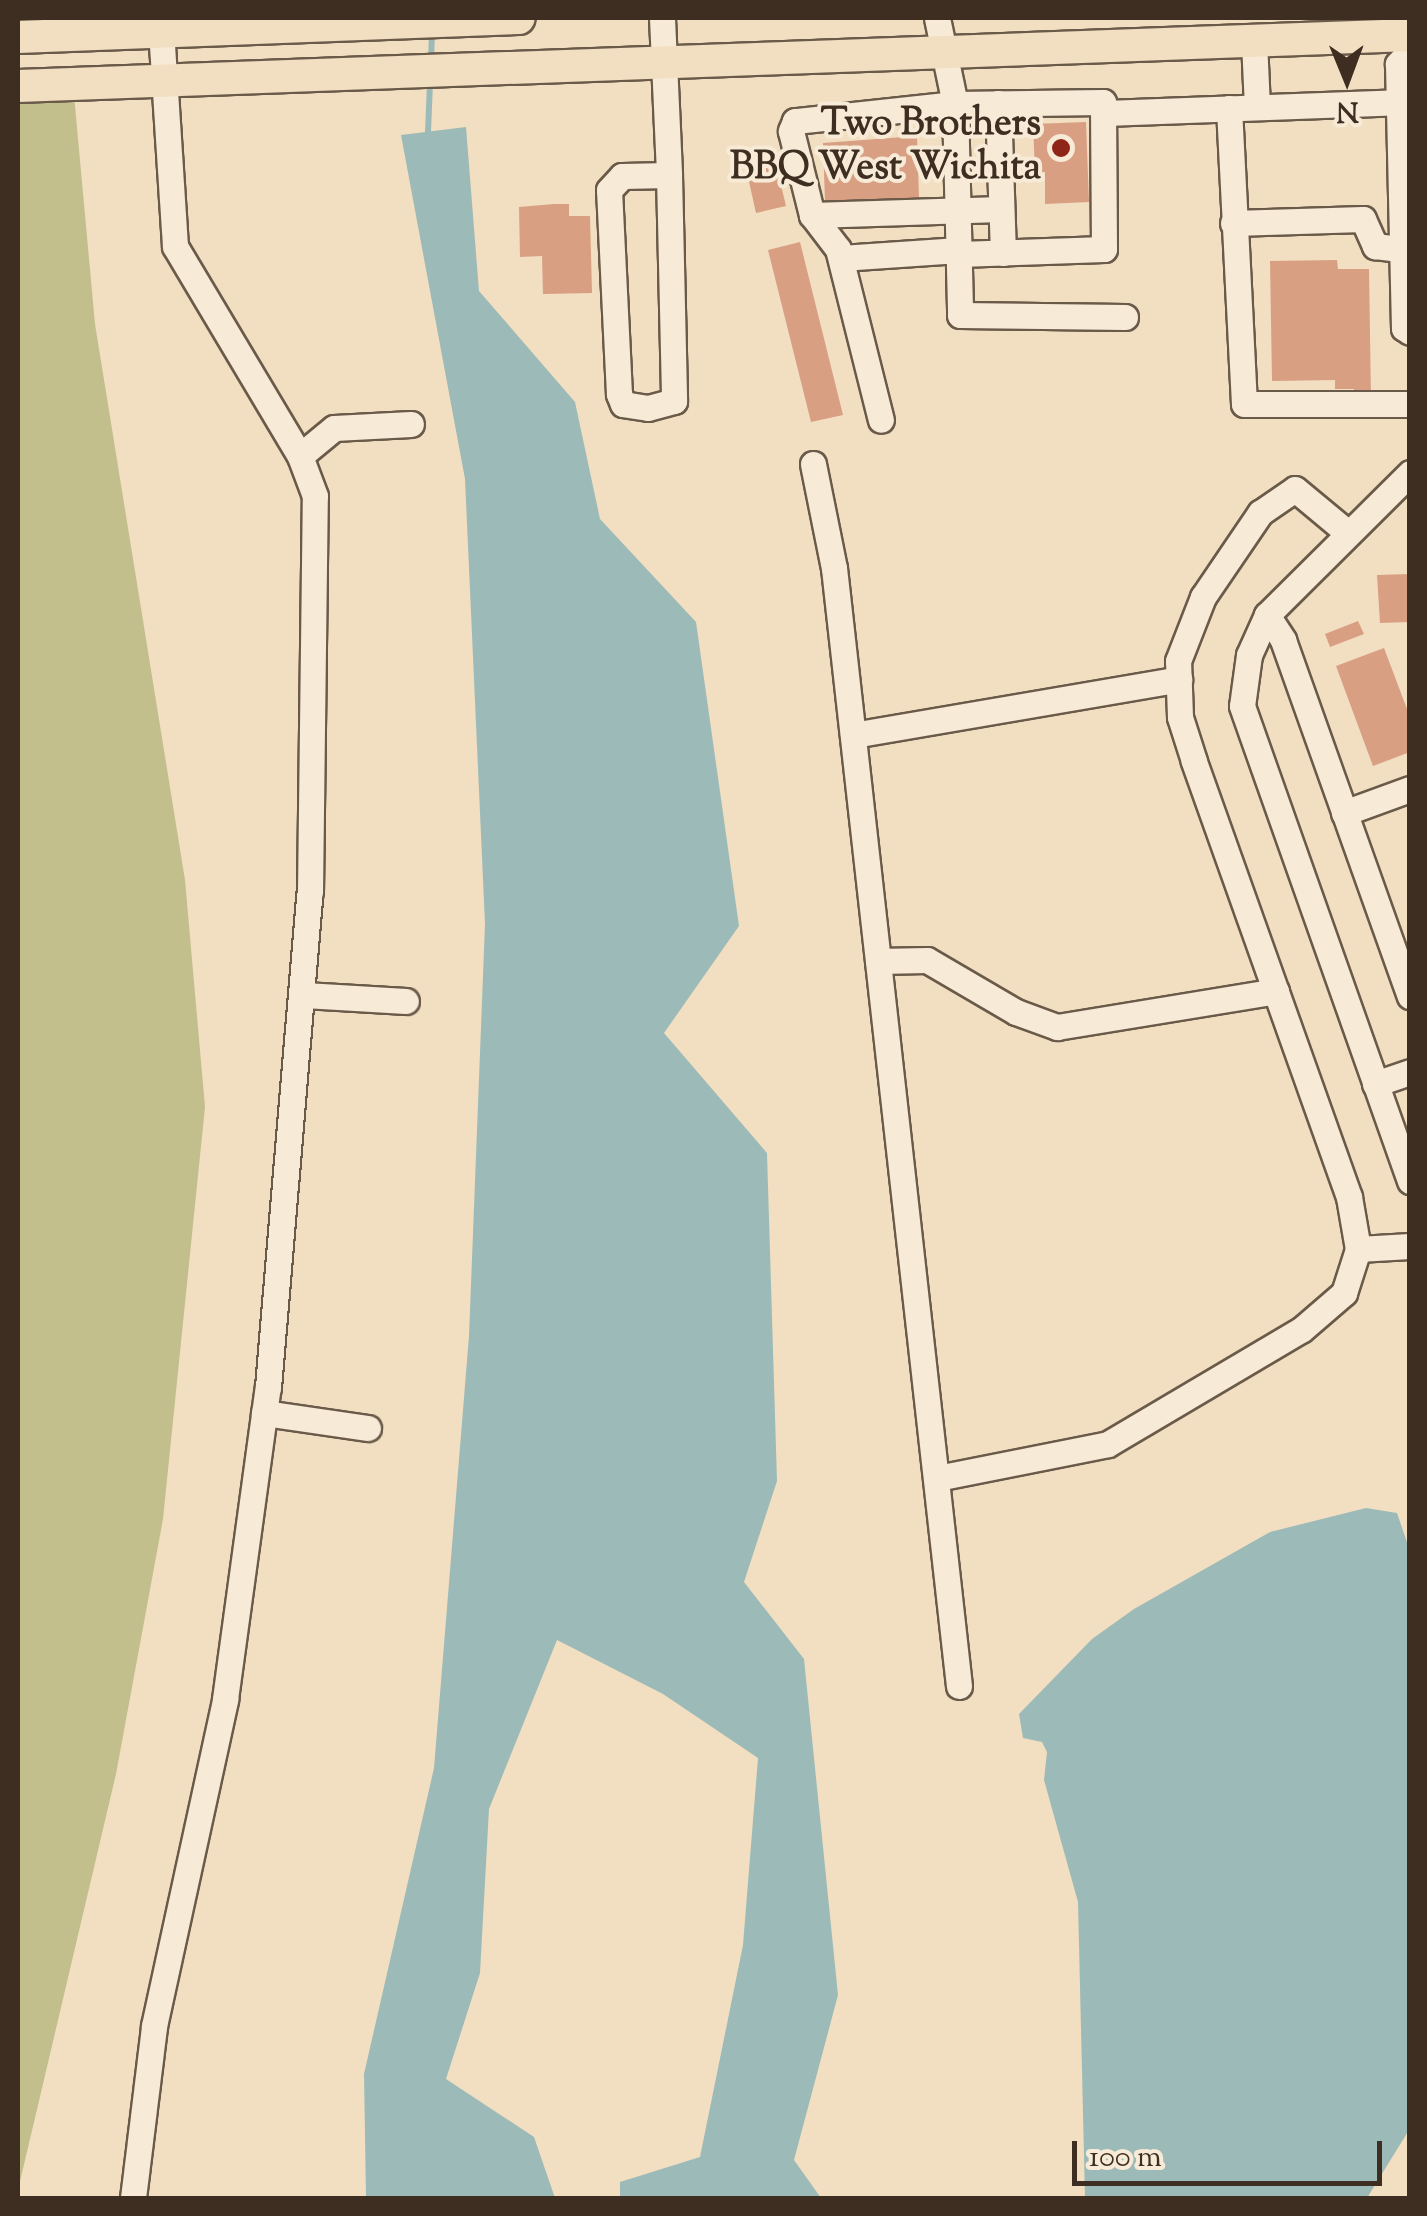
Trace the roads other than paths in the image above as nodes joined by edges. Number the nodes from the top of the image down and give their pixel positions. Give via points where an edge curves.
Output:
1 (506, 18) edge
2 (662, 18) edge
3 (937, 18) edge
4 (161, 30) junction
5 (1410, 35) edge
6 (18, 36) edge
7 (1254, 41) junction
8 (944, 52) junction
9 (1410, 52) edge
10 (664, 62) junction
11 (163, 81) junction
12 (18, 86) edge
13 (1398, 102) junction
14 (998, 103) junction
15 (956, 104) junction
16 (1257, 107) junction
17 (1228, 108) junction
18 (1104, 113) junction
19 (669, 176) junction
20 (1002, 209) junction
21 (958, 210) junction
22 (812, 215) junction
23 (1233, 223) junction
24 (1406, 250) edge
25 (959, 252) junction
26 (1003, 253) junction
27 (840, 258) junction
28 (1125, 317) dead end
29 (1410, 332) edge
30 (1410, 404) edge
31 (881, 420) dead end
32 (410, 424) dead end
33 (300, 456) junction
34 (812, 464) dead end
35 (1410, 473) edge
36 (1348, 534) junction
37 (1266, 615) junction
38 (1179, 678) junction
39 (853, 735) junction
40 (1410, 789) edge
41 (1344, 813) junction
42 (878, 961) junction
43 (1276, 991) junction
44 (304, 996) junction
45 (1410, 996) edge
46 (406, 1000) dead end
47 (1410, 1072) edge
48 (1375, 1084) junction
49 (1410, 1181) edge
50 (1410, 1246) edge
51 (1358, 1249) junction
52 (264, 1412) junction
53 (368, 1428) dead end
54 (937, 1478) junction
55 (959, 1686) dead end
56 (133, 2198) edge

1 - 4 main road
2 - 10 street
3 - 8 street
4 - 6 main road
4 - 11 street
5 - 7 main road
7 - 8 main road
7 - 16 street
8 - 10 main road
8 - 15 street
9 - 13 street via 1398,64
10 - 11 main road
10 - 19 street
11 - 12 main road
11 - 33 street via 175,246
13 - 16 street
13 - 24 street
14 - 15 street
14 - 18 street via 1098,100
14 - 20 street
15 - 21 street
15 - 22 street via 796,121 791,131
16 - 17 street
17 - 18 street
17 - 23 street
18 - 26 street via 1104,249
19 - 19 street via 674,401 648,408 623,404 620,394 609,190 622,176
20 - 21 street
20 - 26 street
21 - 22 street
21 - 25 street
22 - 27 street
23 - 24 street via 1363,219 1375,246
23 - 30 street via 1244,404
24 - 29 street via 1404,328
25 - 26 street
25 - 27 street
25 - 28 street via 962,319
27 - 31 street
32 - 33 street via 334,428
33 - 44 street via 315,496
34 - 39 street via 834,568
35 - 36 street
36 - 37 street
36 - 38 street via 1295,489 1260,513 1203,597 1178,661
37 - 41 street via 1283,640
37 - 48 street via 1242,680 1245,726
38 - 39 street
38 - 43 street via 1185,732
39 - 42 street
40 - 41 street
41 - 45 street
42 - 43 street via 927,960 1016,1012 1057,1027
42 - 54 street
43 - 51 street via 1349,1196
44 - 46 street
44 - 52 street
47 - 48 street
48 - 49 street
50 - 51 street
51 - 54 street via 1344,1293 1301,1330 1108,1444
52 - 53 street
52 - 56 street via 225,1699 154,2026
54 - 55 street

